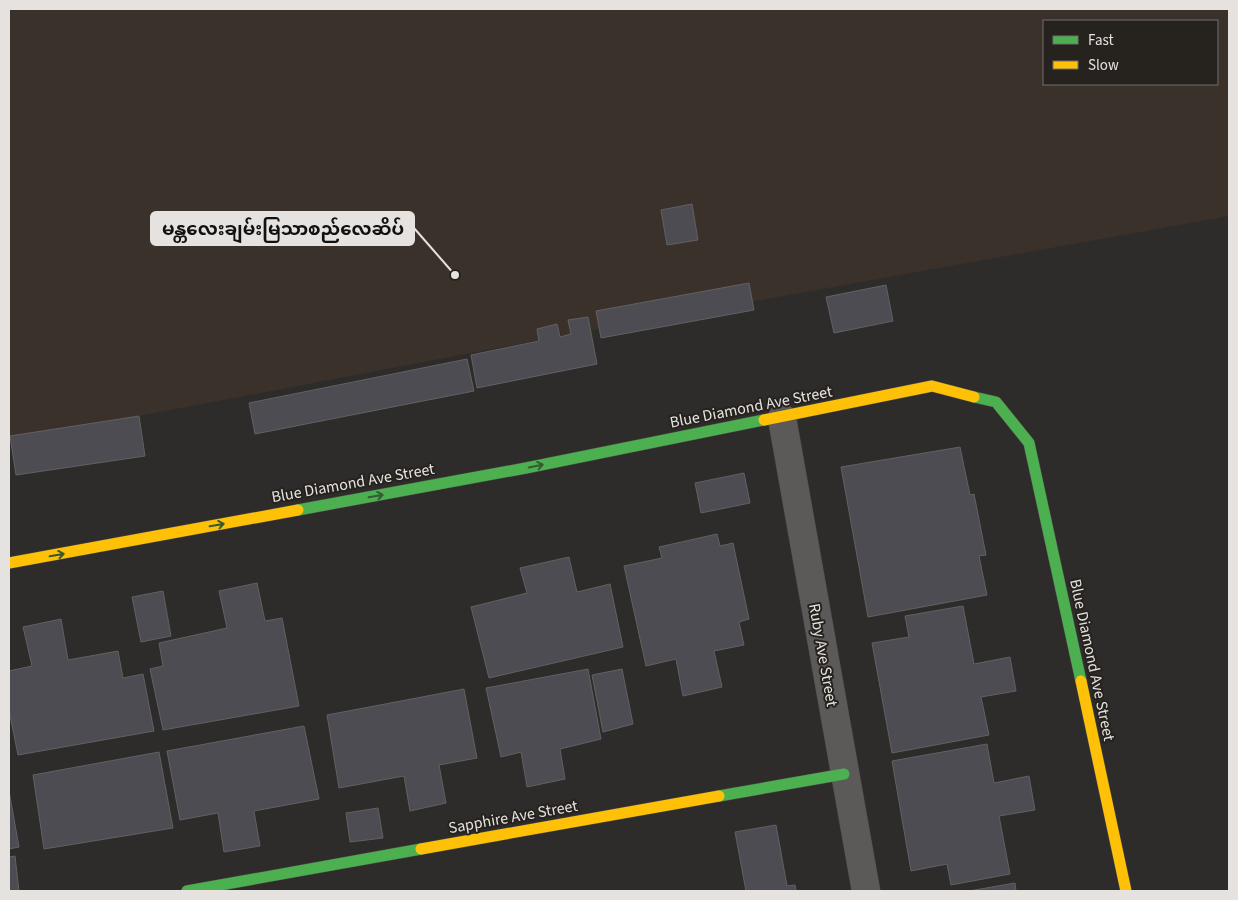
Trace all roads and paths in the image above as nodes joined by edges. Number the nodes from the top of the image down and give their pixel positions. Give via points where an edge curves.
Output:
1 (782, 418) junction
2 (9, 563) edge
3 (844, 774) junction
4 (188, 891) edge
5 (866, 891) edge
6 (1126, 891) edge

2 -> 1 street, Blue Diamond Ave Street
1 - 3 street, Ruby Ave Street
1 - 6 street, Blue Diamond Ave Street via 932,386 996,402 1029,443
3 - 4 street, Sapphire Ave Street
3 - 5 street, Ruby Ave Street

